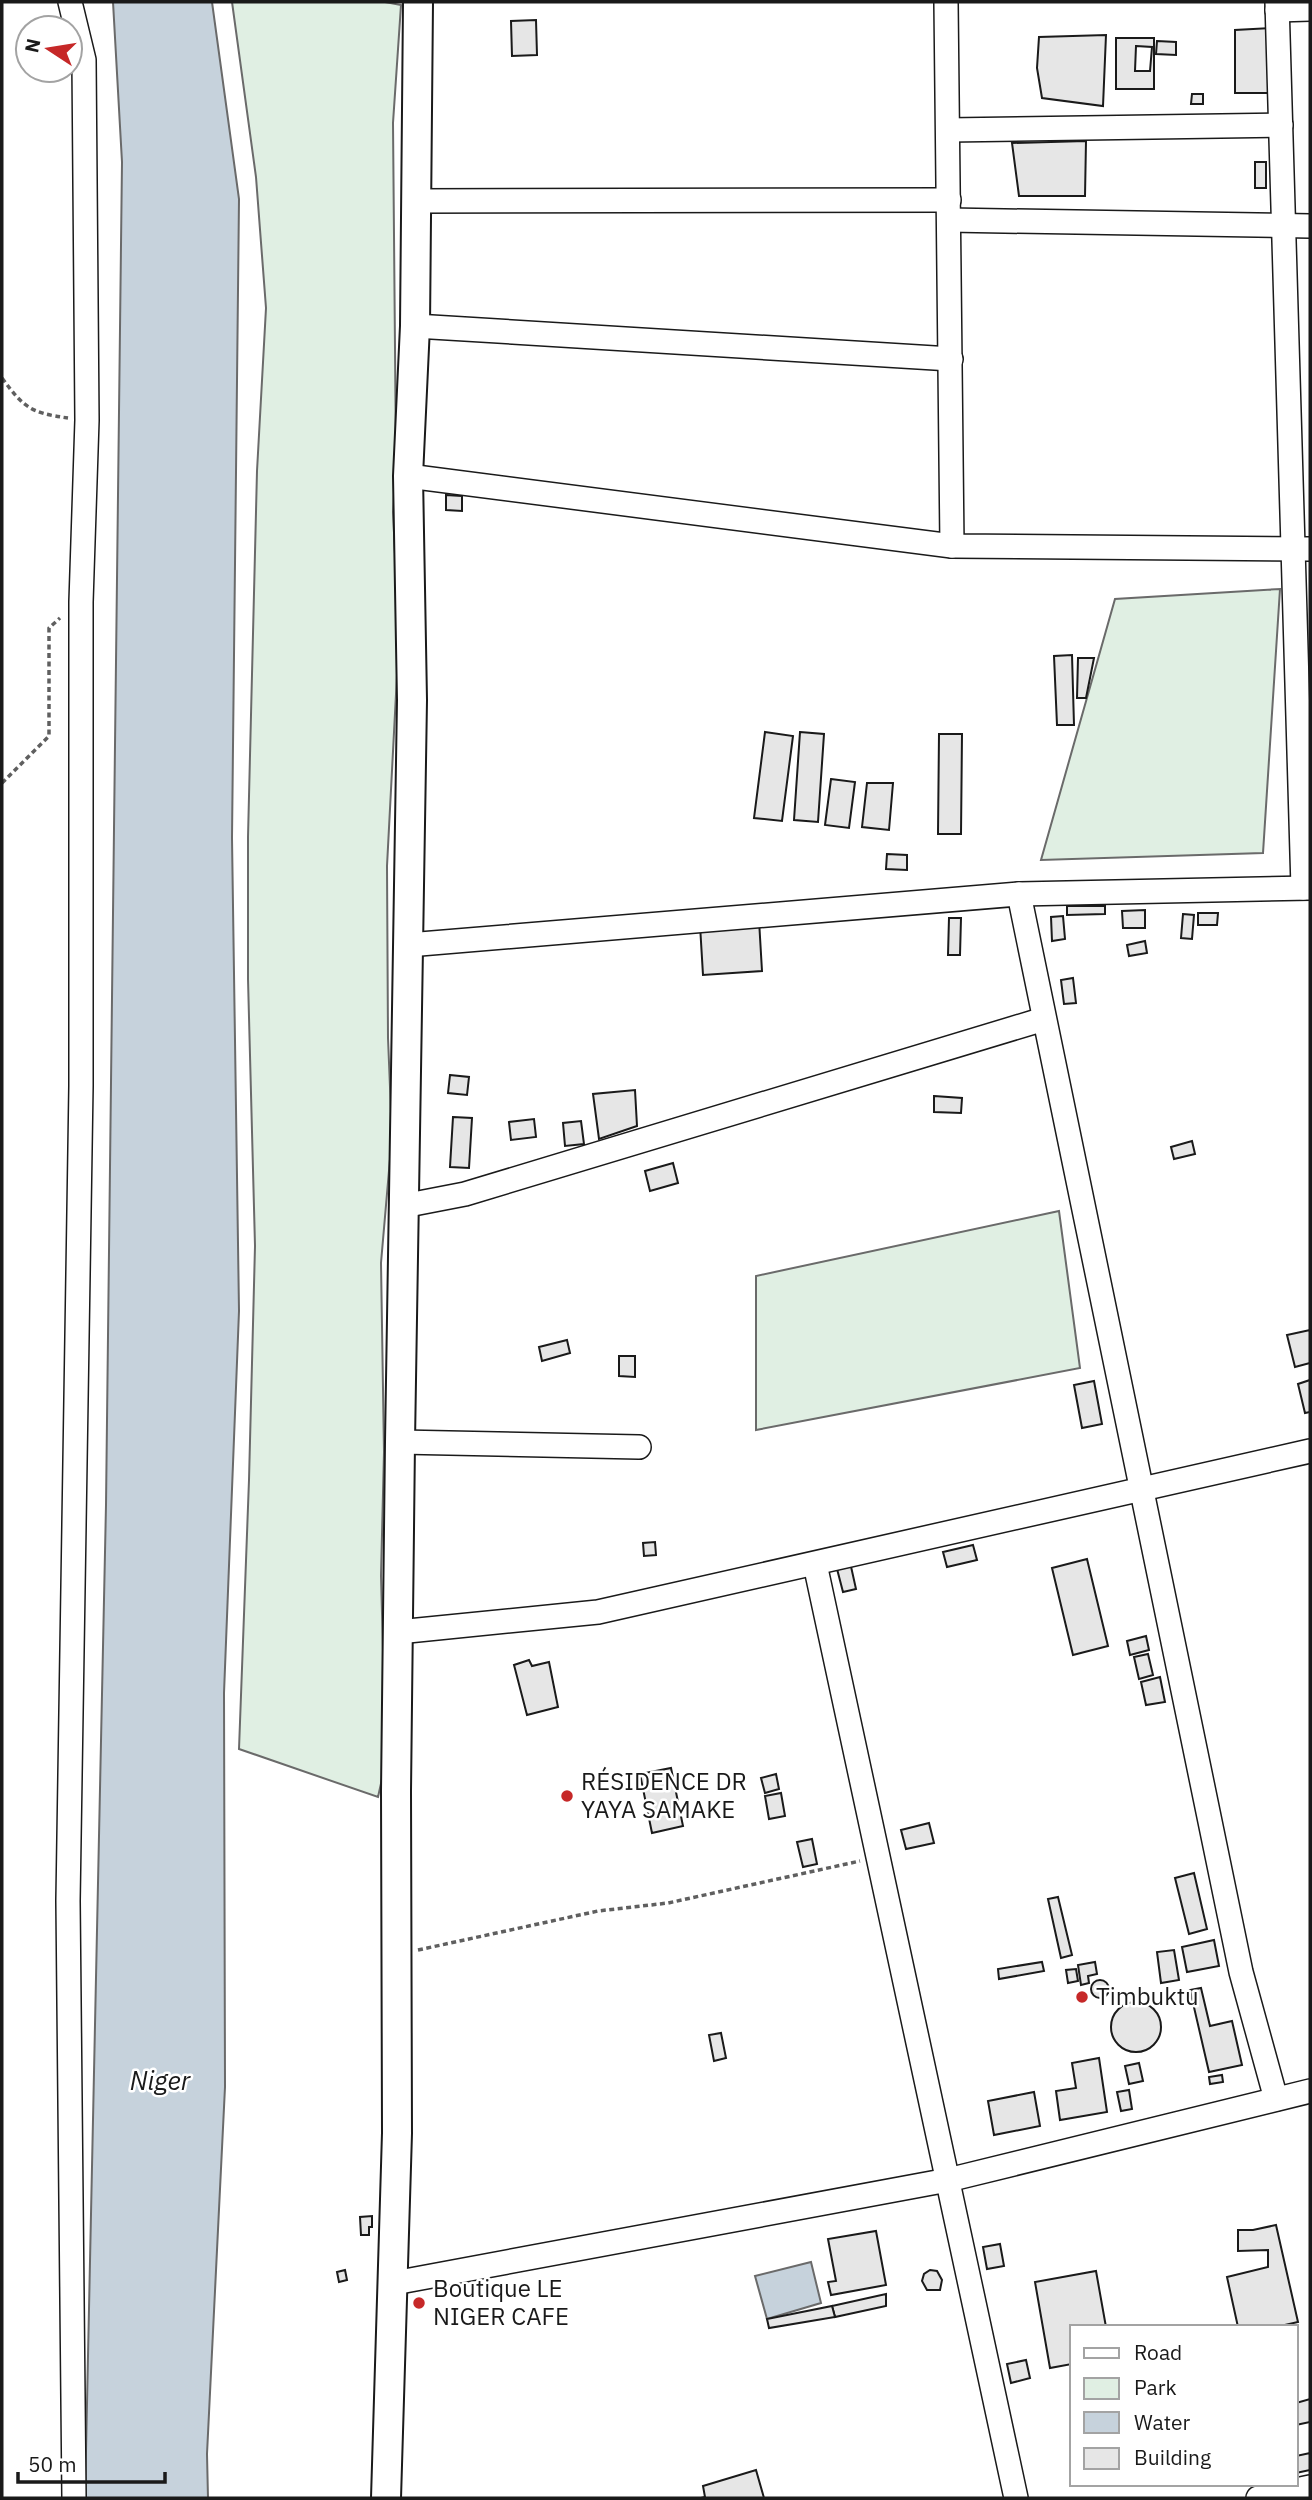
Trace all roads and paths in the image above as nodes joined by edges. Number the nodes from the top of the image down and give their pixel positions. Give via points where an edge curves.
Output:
1 (70, 2) edge
2 (418, 2) edge
3 (946, 2) edge
4 (1277, 6) edge
5 (1310, 9) edge
6 (1281, 125) junction
7 (948, 130) junction
8 (417, 201) junction
9 (949, 210) junction
10 (1284, 226) junction
11 (1310, 226) edge
12 (415, 326) junction
13 (951, 359) junction
14 (2, 378) edge
15 (88, 420) junction
16 (408, 476) junction
17 (953, 546) junction
18 (1302, 549) edge
19 (81, 602) junction
20 (2, 783) edge
21 (1307, 888) edge
22 (1019, 894) junction
23 (408, 945) junction
24 (1044, 1019) junction
25 (403, 1206) junction
26 (400, 1442) junction
27 (639, 1447) dead end
28 (1310, 1451) edge
29 (1142, 1490) junction
30 (815, 1564) junction
31 (398, 1632) junction
32 (878, 1857) junction
33 (396, 1955) junction
34 (1310, 2091) edge
35 (1276, 2099) junction
36 (948, 2180) junction
37 (394, 2283) junction
38 (1310, 2487) edge
39 (75, 2498) edge
40 (386, 2498) edge
41 (1016, 2498) edge
42 (1258, 2498) edge

1 - 15 street via 83,60
2 - 8 main road
3 - 7 street
4 - 5 street
4 - 6 street
6 - 7 street
6 - 10 street
7 - 9 street
8 - 9 street
8 - 12 main road
9 - 10 street
9 - 13 street
10 - 11 street
10 - 18 street
12 - 13 street
12 - 16 main road
13 - 17 street
14 - 15 path via 18,399 40,414
15 - 19 street
16 - 17 street
16 - 23 main road via 412,700
17 - 18 street
18 - 21 street
19 - 20 path via 49,628 49,736
19 - 39 street via 80,1086 68,1901
21 - 22 street
22 - 23 street
22 - 24 street
23 - 25 main road
24 - 25 street via 465,1194
24 - 29 street
25 - 26 main road
26 - 27 street
26 - 31 main road
28 - 29 street
29 - 30 street
29 - 35 street via 1241,1972
30 - 31 street via 598,1612
30 - 32 street
31 - 33 main road
32 - 33 path
32 - 36 street
33 - 37 main road
34 - 35 street
35 - 36 street
36 - 37 street
36 - 41 street
37 - 40 main road
38 - 42 street

